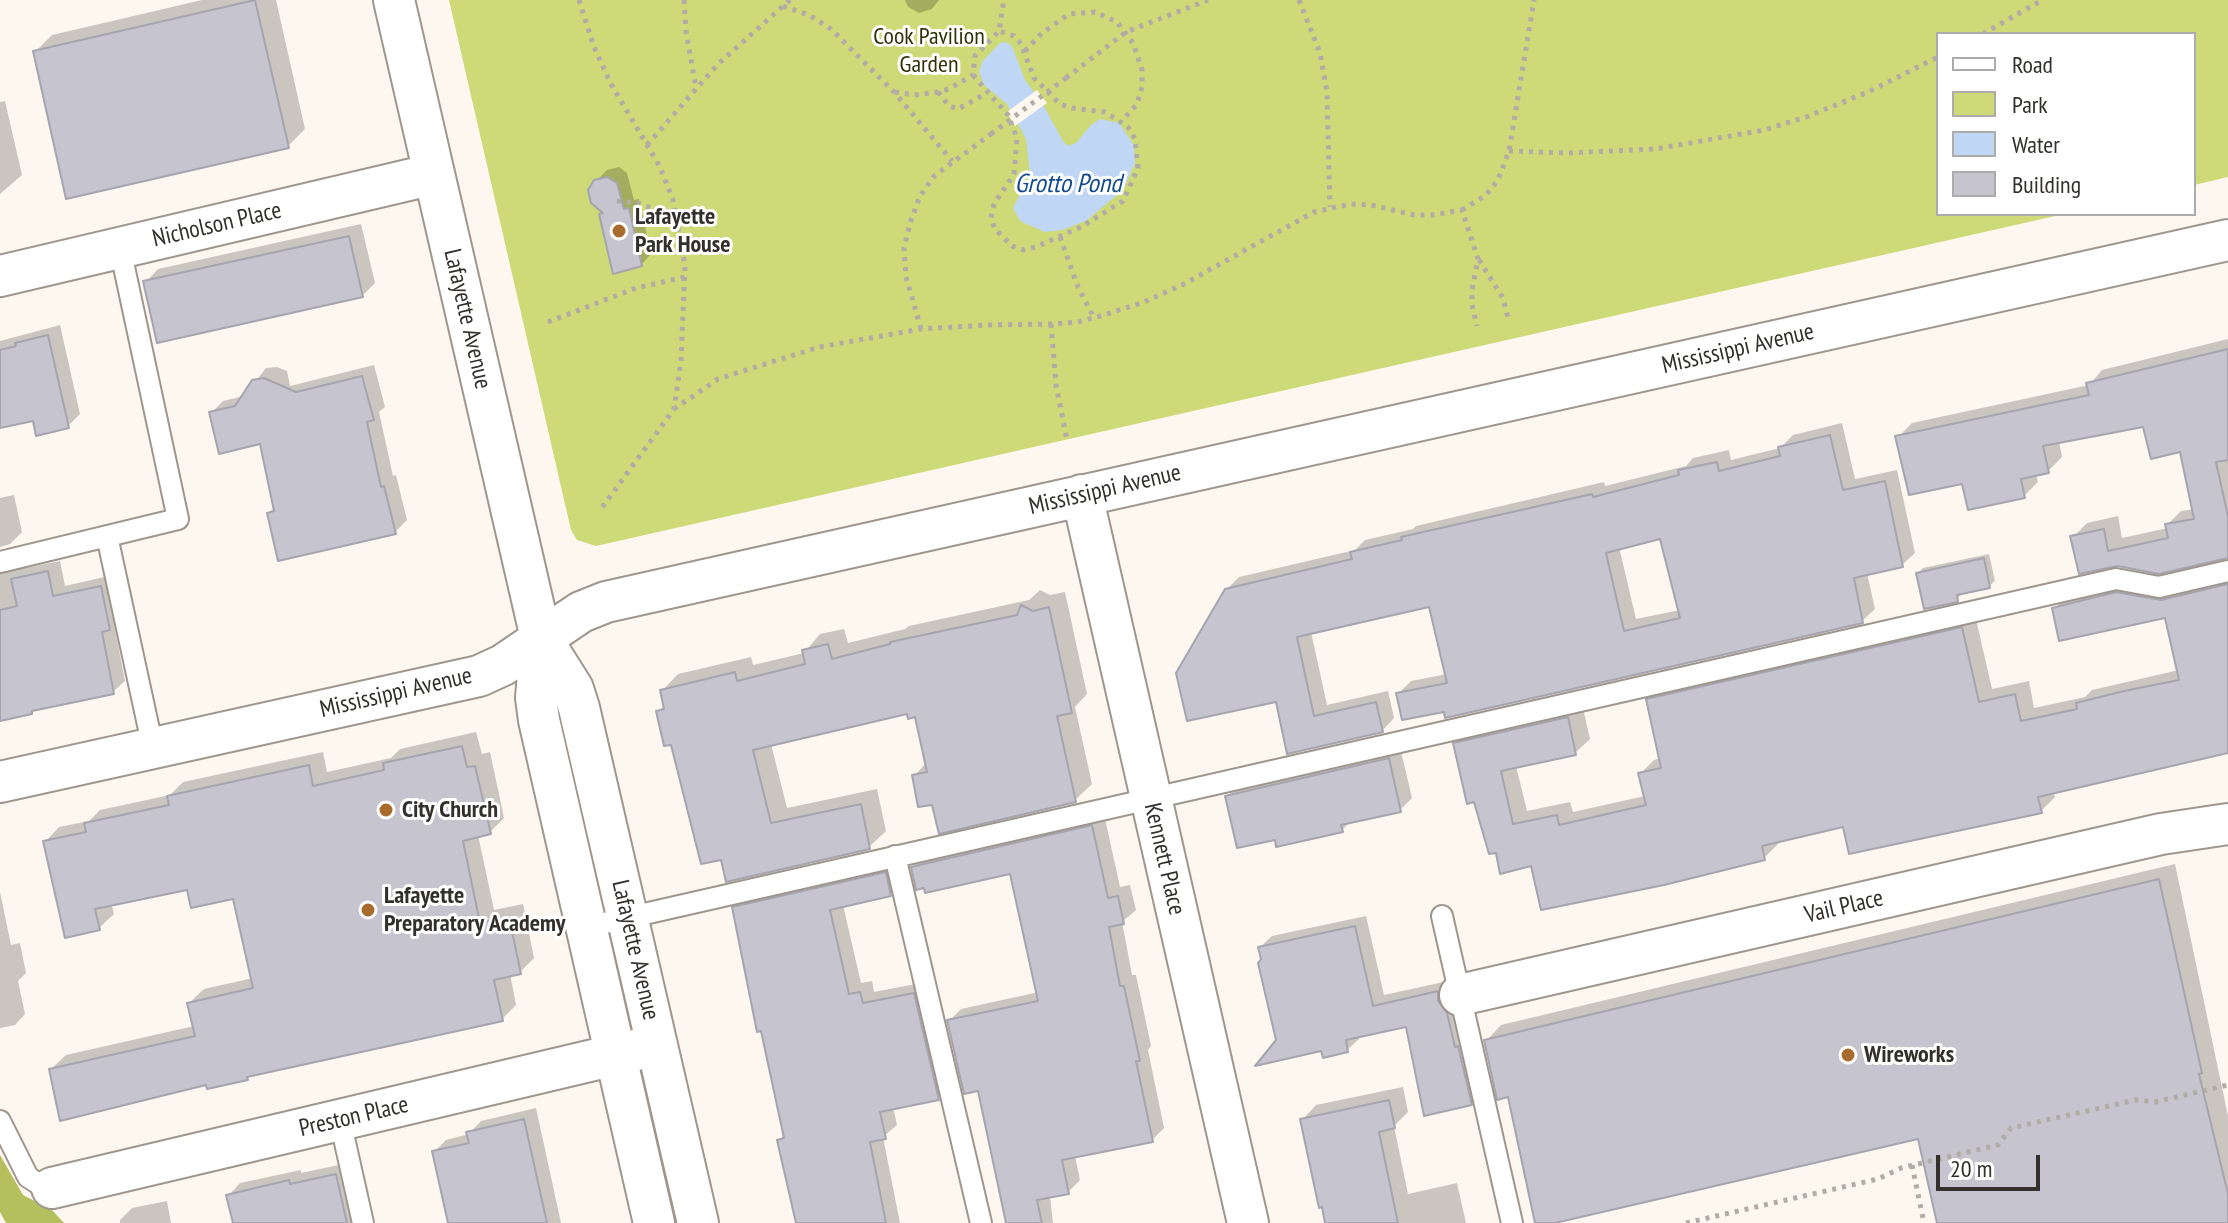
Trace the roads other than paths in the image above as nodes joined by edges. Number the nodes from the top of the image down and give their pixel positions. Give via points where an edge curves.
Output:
1 (394, 0) edge
2 (434, 174) junction
3 (2228, 240) edge
4 (120, 248) junction
5 (0, 276) edge
6 (1082, 495) junction
7 (107, 536) junction
8 (0, 562) edge
9 (2228, 571) edge
10 (541, 638) junction
11 (153, 748) junction
12 (0, 782) edge
13 (1150, 797) junction
14 (2228, 824) edge
15 (895, 856) junction
16 (1442, 916) dead end
17 (627, 917) junction
18 (587, 927) junction
19 (1460, 995) junction
20 (657, 1045) junction
21 (616, 1055) junction
22 (340, 1120) junction
23 (0, 1121) edge
24 (52, 1188) joint
25 (363, 1223) edge
26 (654, 1223) edge
27 (698, 1223) edge
28 (981, 1223) edge
29 (1248, 1223) edge
30 (1512, 1223) edge

1 - 2 street, Lafayette Avenue
2 - 4 street, Nicholson Place
2 - 10 street, Lafayette Avenue
3 - 6 street, Mississippi Avenue
4 - 5 street, Nicholson Place
4 - 7 lane via 178,519
6 - 10 street, Mississippi Avenue via 606,602
6 - 13 street, Kennett Place
7 - 8 lane
7 - 11 lane
9 - 13 lane via 2159,587 2116,579
10 - 11 street, Mississippi Avenue via 479,676
10 - 17 street, Lafayette Avenue via 579,708
10 - 18 street, Lafayette Avenue via 539,720
11 - 12 street, Mississippi Avenue
13 - 15 lane
13 - 29 street, Kennett Place
14 - 19 street, Vail Place via 2161,834
15 - 17 lane
15 - 28 lane
16 - 19 lane
17 - 18 lane
17 - 20 street, Lafayette Avenue
18 - 21 street, Lafayette Avenue
19 - 30 lane
20 - 21 street, Preston Place
20 - 27 street, Lafayette Avenue
21 - 22 street, Preston Place
21 - 26 street, Lafayette Avenue
22 - 24 street, Preston Place
22 - 25 lane
23 - 24 lane via 28,1177

